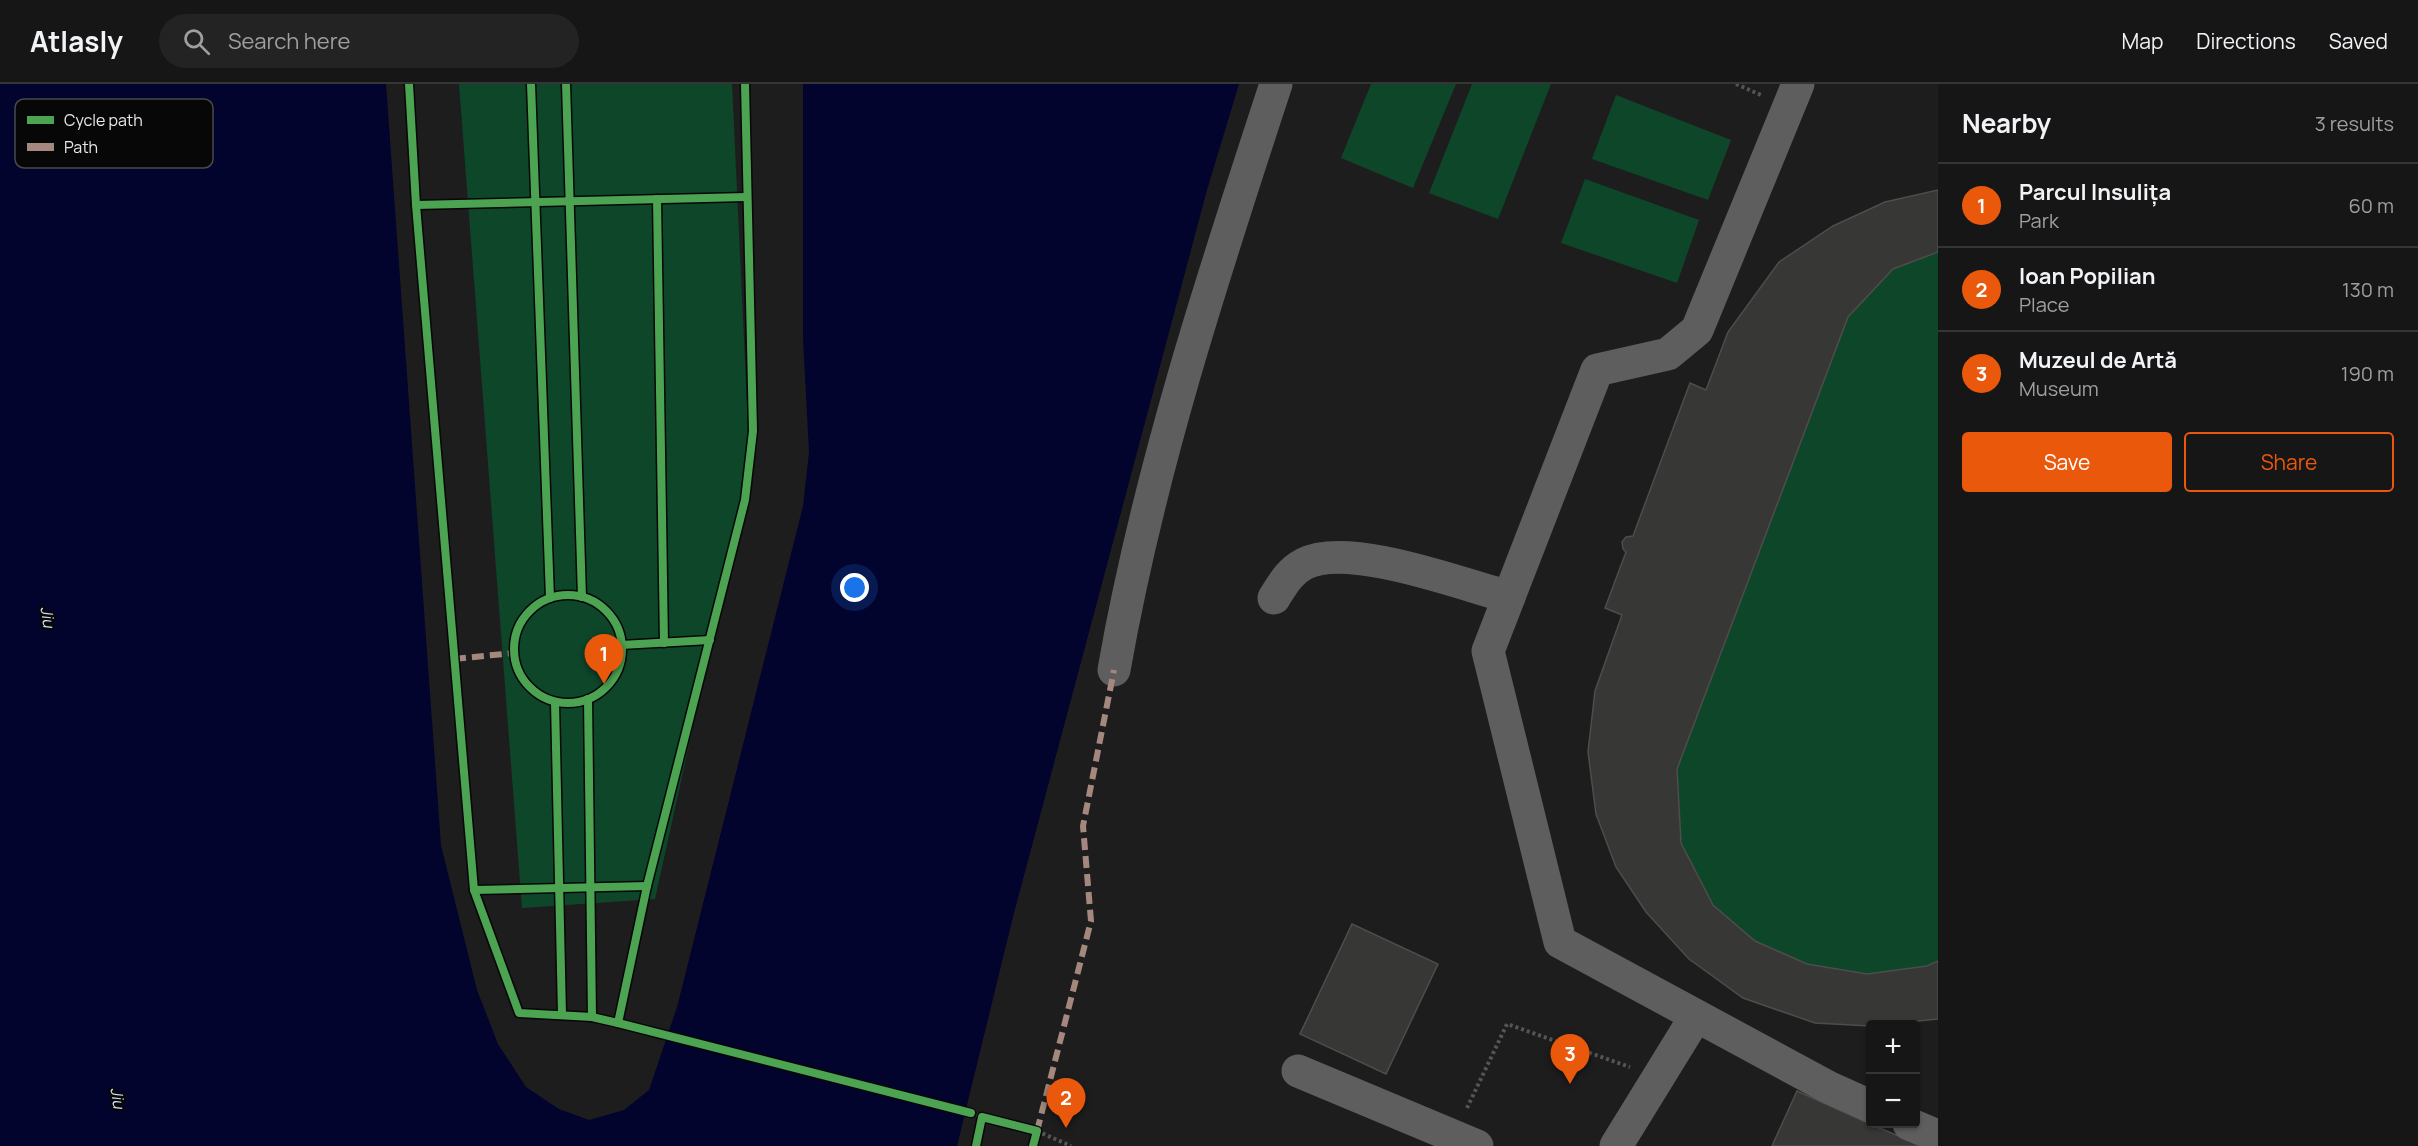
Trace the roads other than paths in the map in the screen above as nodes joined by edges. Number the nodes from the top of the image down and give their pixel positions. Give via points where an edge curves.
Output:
1 (1276, 84) edge
2 (1798, 84) edge
3 (1274, 597) dead end
4 (1509, 597) junction
5 (1114, 670) dead end
6 (1696, 1016) junction
7 (1298, 1071) dead end
8 (1866, 1104) edge
9 (1919, 1128) edge
10 (1938, 1136) edge
11 (1465, 1141) edge
12 (1616, 1146) edge

1 - 5 lane via 1194,342 1148,511
2 - 4 lane via 1697,330 1668,354 1597,370
3 - 4 lane via 1288,575 1305,563 1355,557
4 - 6 lane via 1488,651 1560,942
6 - 8 lane
6 - 12 lane
7 - 11 lane
9 - 10 lane

